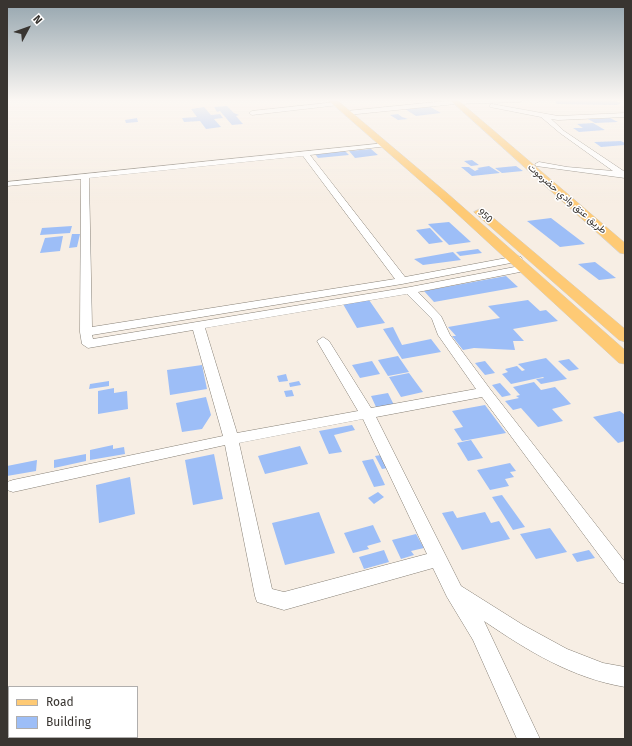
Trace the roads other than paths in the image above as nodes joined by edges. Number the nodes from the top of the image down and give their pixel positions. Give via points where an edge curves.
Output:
1 (376, 135) edge
2 (385, 135) edge
3 (500, 135) edge
4 (503, 135) edge
5 (566, 135) edge
6 (384, 143) junction
7 (305, 153) junction
8 (538, 164) junction
9 (624, 175) edge
10 (85, 177) junction
11 (7, 178) edge
12 (7, 184) edge
13 (625, 236) edge
14 (625, 250) edge
15 (521, 264) junction
16 (406, 285) junction
17 (198, 324) junction
18 (86, 332) junction
19 (625, 337) edge
20 (323, 341) dead end
21 (625, 359) edge
22 (485, 392) junction
23 (367, 414) junction
24 (231, 440) junction
25 (13, 486) dead end
26 (438, 559) junction
27 (625, 576) edge
28 (454, 591) junction
29 (625, 677) edge
30 (529, 739) edge

1 - 6 main road, 950
2 - 19 main road, 950 / 950 via 408,151
3 - 14 main road, طريق عتق وادي حضرموت
4 - 8 main road, طريق عتق وادي حضرموت
5 - 9 street
6 - 7 street
6 - 11 street
6 - 15 main road, 950
7 - 10 street
7 - 16 street
8 - 9 street
8 - 13 main road, طريق عتق وادي حضرموت
10 - 12 street
10 - 18 street
15 - 16 street
15 - 21 main road, 950
16 - 17 street
16 - 18 street
16 - 22 street via 437,318 444,335
17 - 18 street via 88,344
17 - 24 street
20 - 23 street
22 - 23 street
22 - 27 street
23 - 24 street
23 - 26 street
24 - 25 street
24 - 26 street via 264,596 284,601
26 - 28 street
28 - 29 street via 558,656 605,675
28 - 30 street via 480,633

